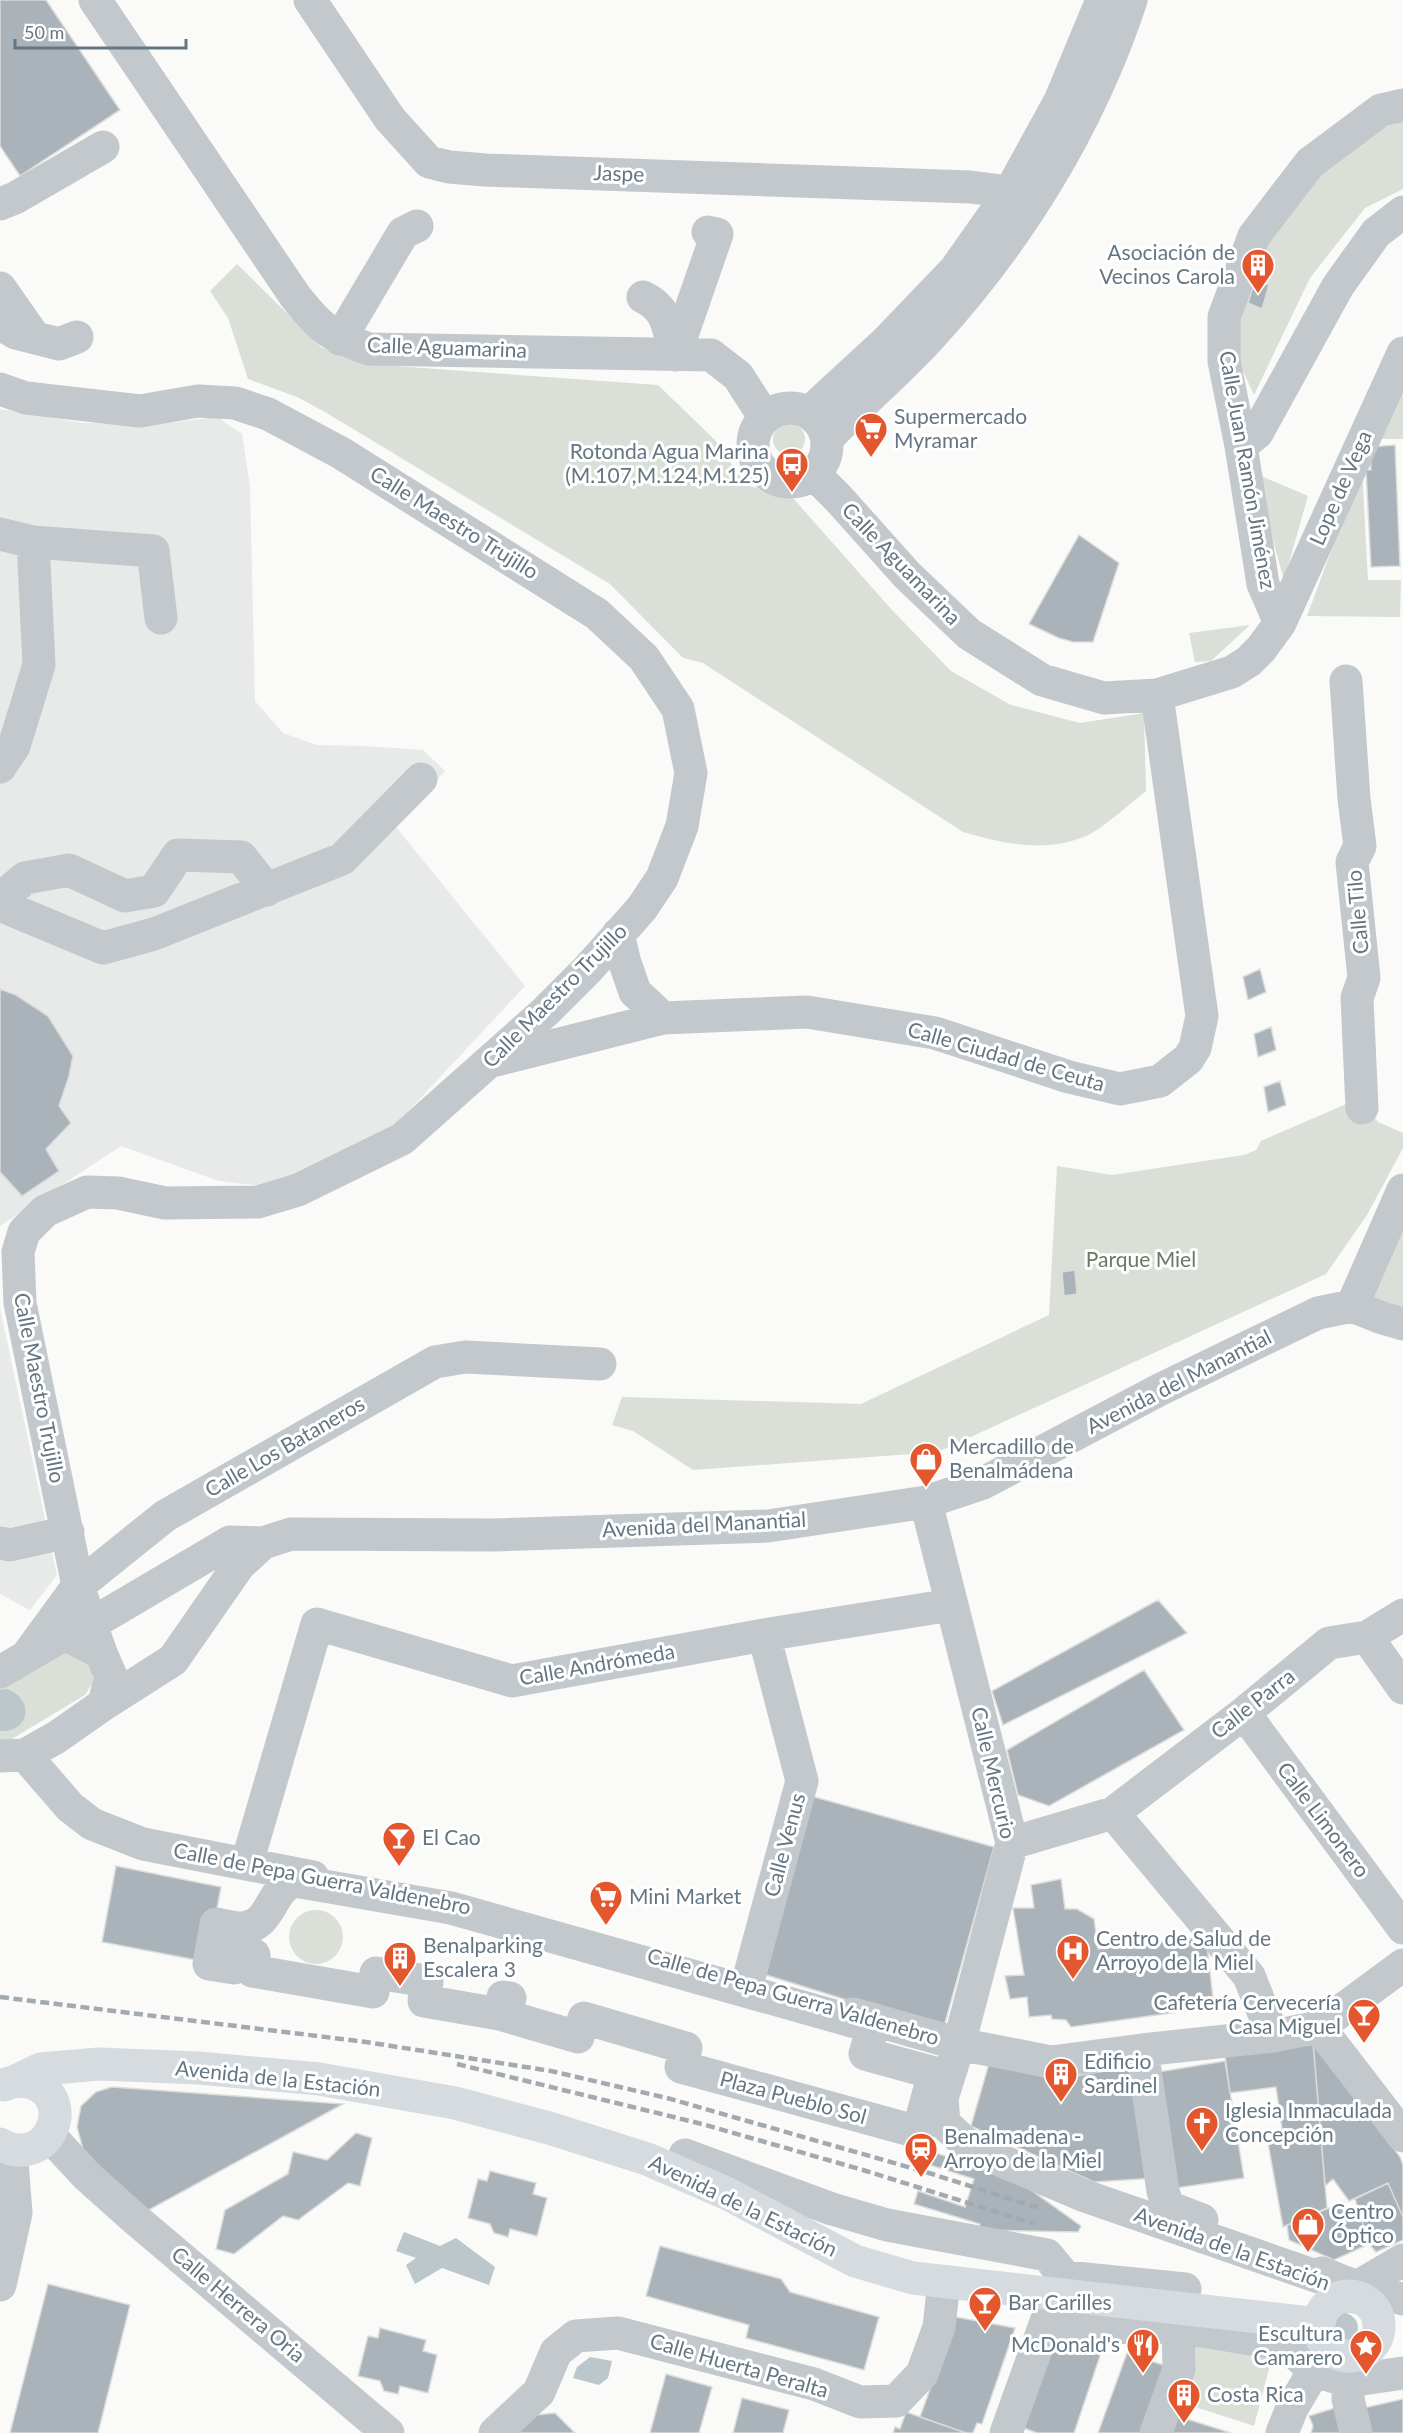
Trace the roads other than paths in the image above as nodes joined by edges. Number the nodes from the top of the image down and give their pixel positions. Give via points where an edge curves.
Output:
1 (95, 0) edge
2 (310, 0) edge
3 (1101, 0) edge
4 (1131, 0) edge
5 (1403, 105) edge
6 (103, 147) dead end
7 (1010, 192) junction
8 (0, 204) edge
9 (1403, 212) edge
10 (417, 226) dead end
11 (708, 232) dead end
12 (0, 288) edge
13 (643, 297) dead end
14 (0, 324) edge
15 (77, 337) dead end
16 (35, 338) junction
17 (339, 339) junction
18 (1403, 353) edge
19 (675, 355) junction
20 (0, 389) edge
21 (765, 418) junction
22 (818, 426) junction
23 (1241, 446) junction
24 (814, 474) junction
25 (0, 534) edge
26 (33, 542) junction
27 (161, 618) dead end
28 (1280, 623) junction
29 (1346, 681) dead end
30 (1157, 695) junction
31 (0, 767) edge
32 (421, 779) dead end
33 (162, 878) junction
34 (267, 890) junction
35 (0, 899) edge
36 (0, 905) edge
37 (174, 926) junction
38 (618, 934) junction
39 (663, 1018) junction
40 (488, 1063) junction
41 (1362, 1108) dead end
42 (1403, 1190) edge
43 (1352, 1306) junction
44 (1403, 1324) edge
45 (600, 1364) dead end
46 (926, 1502) junction
47 (68, 1532) junction
48 (0, 1543) edge
49 (264, 1543) junction
50 (78, 1586) junction
51 (951, 1605) junction
52 (1403, 1615) edge
53 (765, 1635) junction
54 (86, 1637) junction
55 (1367, 1637) junction
56 (13, 1664) edge
57 (1403, 1688) edge
58 (104, 1704) junction
59 (1244, 1713) junction
60 (12, 1755) edge
61 (1113, 1813) junction
62 (1012, 1843) junction
63 (247, 1863) junction
64 (295, 1881) joint
65 (1403, 1928) edge
66 (1403, 1965) edge
67 (747, 1985) junction
68 (1319, 2027) junction
69 (1273, 2036) junction
70 (959, 2044) junction
71 (1142, 2050) junction
72 (99, 2064) junction
73 (6, 2082) edge
74 (845, 2105) dead end
75 (29, 2136) edge
76 (1403, 2136) edge
77 (974, 2148) junction
78 (685, 2155) dead end
79 (1403, 2260) edge
80 (944, 2282) junction
81 (0, 2285) edge
82 (1185, 2289) dead end
83 (1056, 2294) junction
84 (1352, 2294) junction
85 (1403, 2299) edge
86 (1319, 2324) junction
87 (1178, 2327) junction
88 (1065, 2328) dead end
89 (1390, 2337) edge
90 (1314, 2370) junction
91 (1403, 2373) edge
92 (1348, 2381) junction
93 (388, 2433) edge
94 (495, 2433) edge
95 (1006, 2433) edge
96 (1156, 2433) edge
97 (1282, 2433) edge
98 (1356, 2433) edge

1 - 17 street, Calle Aguamarina via 295,296 317,324
2 - 7 street, Jaspe via 390,119 429,162 485,170 970,187
3 - 7 street via 1060,101
4 - 22 street via 1089,105 1017,229 929,338 860,404
5 - 23 street, Calle Juan Ramón Jiménez via 1381,110 1310,163 1254,236 1224,317 1224,361
6 - 8 street
7 - 22 street via 955,270 886,342
9 - 23 street via 1376,233 1338,286 1257,433
10 - 17 street via 403,233
11 - 19 street via 717,234
12 - 16 street
13 - 19 street via 664,313
14 - 16 street
15 - 16 street via 59,344
17 - 19 street, Calle Aguamarina via 369,349
18 - 28 street, Lope de Vega
19 - 21 street, Calle Aguamarina via 711,356 738,376
20 - 38 street, Calle Maestro Trujillo via 26,398 94,407 140,411 198,401 235,403 268,414 341,453 597,614 644,658 678,709 691,773 682,826 662,878
21 - 22 street via 791,408
21 - 24 street via 753,442 762,469 789,482
22 - 24 street via 827,452
23 - 28 street, Calle Juan Ramón Jiménez via 1263,584
24 - 30 street, Calle Aguamarina via 907,575 969,634 1042,680 1104,698
25 - 26 street
26 - 27 street via 153,551
26 - 31 street via 39,665 14,746
28 - 30 street, Calle Aguamarina via 1261,649 1232,672
29 - 41 street, Calle Tilo via 1360,846 1352,862 1364,978 1357,998
30 - 39 street, Calle Ciudad de Ceuta via 1203,1016 1188,1059 1160,1081 1120,1089 1069,1077 934,1033 807,1012
32 - 34 street via 342,859
33 - 34 street via 178,855 241,857
33 - 35 street via 154,891 124,896 69,870 26,878
33 - 37 street
34 - 37 street
36 - 37 street via 103,948
38 - 39 street via 635,992
38 - 40 street, Calle Maestro Trujillo via 588,969
39 - 40 street, Calle Ciudad de Ceuta
40 - 47 street, Calle Maestro Trujillo via 402,1138 298,1190 258,1202 165,1203 118,1193 87,1192 45,1211 24,1232 18,1252 20,1303
42 - 43 street
43 - 44 street
43 - 46 street, Avenida del Manantial via 1318,1313 1161,1389 983,1483
45 - 50 street, Calle Los Bataneros via 465,1356 435,1362 165,1516
46 - 49 street, Avenida del Manantial via 768,1526 493,1535 291,1534
46 - 51 street, Calle Mercurio
47 - 48 street via 10,1545
47 - 50 street, Calle Maestro Trujillo
49 - 54 street, Avenida del Manantial via 230,1542
49 - 58 street, Avenida del Manantial via 239,1565 173,1660
50 - 54 street, Calle Maestro Trujillo
50 - 56 street, Calle Los Bataneros
51 - 53 street, Calle Andrómeda
51 - 62 street, Calle Mercurio
52 - 55 street, Calle Parra
53 - 63 street, Calle Andrómeda via 512,1682 317,1624
53 - 67 street, Calle Venus via 802,1781
54 - 56 street, Avenida del Manantial
54 - 58 street via 111,1676
55 - 57 street
55 - 59 street, Calle Parra via 1329,1643
58 - 60 street, Avenida del Manantial via 57,1737
59 - 61 street, Calle Parra
59 - 65 street, Calle Limonero
60 - 63 street, Calle de Pepa Guerra Valdenebro via 92,1824 143,1844
61 - 62 street
61 - 69 street via 1249,1976
62 - 70 street, Calle Mercurio
63 - 67 street, Calle de Pepa Guerra Valdenebro via 268,1870 451,1900
64 - 64 street, Plaza Pueblo Sol via 451,1908 873,2027 866,2054 934,2073 918,2132 681,2067 686,2048 584,2018 578,2037 506,2016 510,1998 503,1996 499,2014 424,2001 427,1982 376,1973 373,1992 252,1971 254,1955 237,1953 234,1968 210,1964 216,1924 241,1928 257,1923 270,1910 279,1891
66 - 68 street
67 - 70 street, Calle de Pepa Guerra Valdenebro
68 - 69 street, Calle de Pepa Guerra Valdenebro
68 - 76 street
69 - 71 street, Calle de Pepa Guerra Valdenebro
70 - 71 street, Calle de Pepa Guerra Valdenebro via 1050,2062
70 - 77 street, Calle Mercurio via 942,2098 944,2123
71 - 84 street via 1168,2207 1277,2248
72 - 73 main road, Avenida de la Estación via 41,2069
72 - 75 main road
72 - 80 main road, Avenida de la Estación via 319,2079 455,2103 647,2159 726,2193 855,2261 913,2278
73 - 75 main road via 28,2082 48,2094
74 - 77 street, Avenida de la Estación
75 - 81 street
75 - 93 street, Calle Herrera Oria via 87,2176
77 - 84 street, Avenida de la Estación via 1085,2196 1336,2283
78 - 82 street via 887,2225 1047,2255 1065,2277
79 - 84 street
80 - 83 main road, Avenida de la Estación
80 - 94 street, Calle Huerta Peralta via 939,2327 922,2373 896,2401 860,2402 814,2384 618,2332 576,2336 556,2352 539,2392
83 - 86 main road, Avenida de la Estación
83 - 95 street
84 - 85 street
84 - 86 main road via 1326,2306
84 - 89 main road via 1365,2301
86 - 89 main road via 1323,2343 1339,2354 1359,2355
87 - 88 street
87 - 90 street via 1287,2345
87 - 96 street via 1179,2369
90 - 92 street
90 - 97 street
91 - 92 street
92 - 98 street

